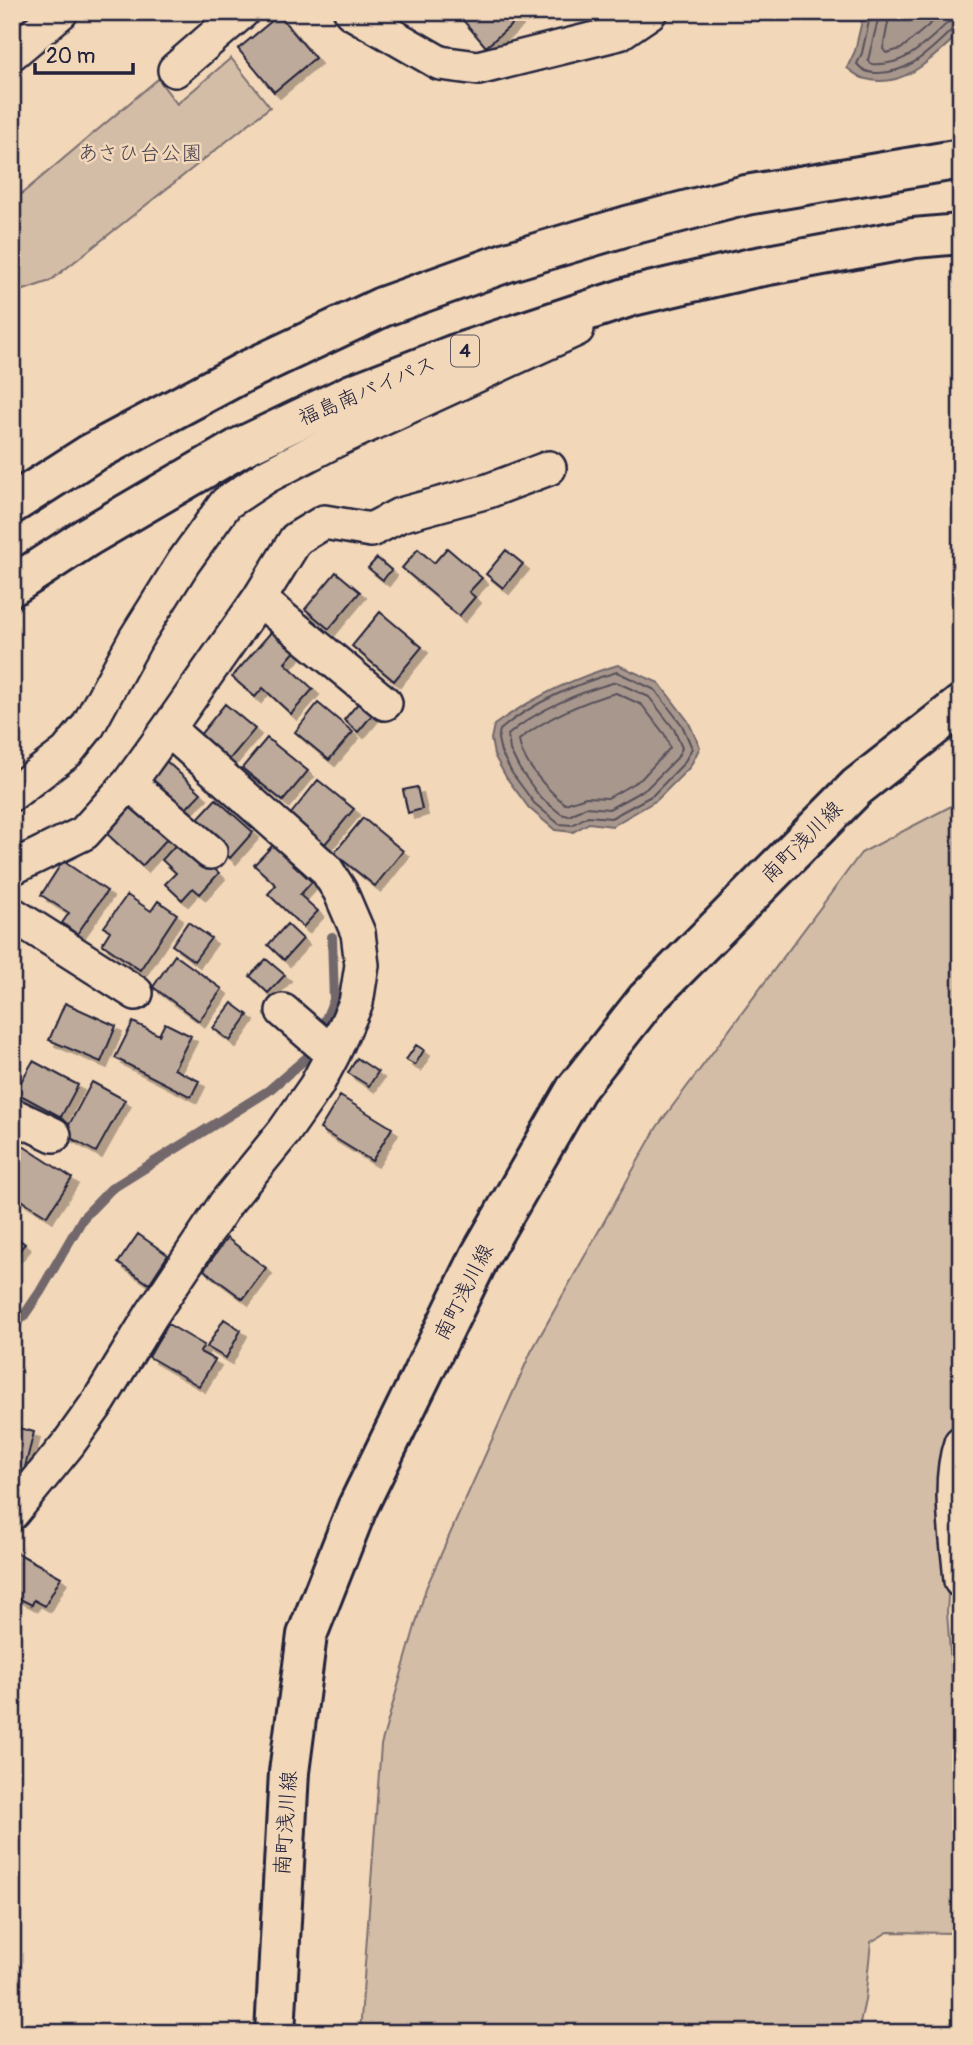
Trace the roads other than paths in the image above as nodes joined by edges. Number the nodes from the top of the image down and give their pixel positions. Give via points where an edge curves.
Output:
1 (61, 12) edge
2 (242, 12) edge
3 (351, 12) edge
4 (650, 12) edge
5 (12, 53) edge
6 (175, 70) dead end
7 (961, 159) edge
8 (961, 234) edge
9 (601, 306) junction
10 (549, 468) dead end
11 (12, 504) edge
12 (12, 586) edge
13 (259, 598) junction
14 (961, 682) edge
15 (385, 703) dead end
16 (961, 705) edge
17 (168, 729) junction
18 (129, 783) junction
19 (857, 787) junction
20 (12, 793) edge
21 (209, 852) dead end
22 (12, 869) edge
23 (12, 914) edge
24 (136, 993) dead end
25 (283, 1011) dead end
26 (333, 1054) junction
27 (12, 1115) edge
28 (54, 1135) dead end
29 (961, 1443) edge
30 (12, 1513) edge
31 (961, 1581) edge
32 (275, 2033) edge

1 - 5 street
2 - 6 street
3 - 4 street via 440,63 478,68 619,33
7 - 11 main road via 733,198 536,253 382,307 234,377 90,454
8 - 9 main road, 福島南バイパス / 4 via 914,238 752,268
9 - 12 main road, 福島南バイパス / 4 via 352,394 241,447
9 - 20 street via 586,325 338,439 226,503 136,638 88,726 67,752
10 - 13 street via 488,491 400,515 371,530 324,522 296,539
13 - 15 street
13 - 17 street
14 - 19 main road
16 - 19 main road, 南町浅川線
17 - 18 street
17 - 26 street via 326,869 341,891 358,933 362,965 356,1003
18 - 21 street
18 - 22 street via 84,833
19 - 32 main road, 南町浅川線 via 646,1000 576,1089 480,1256 356,1508 307,1635 289,1772
23 - 24 street
25 - 26 street
26 - 30 street via 284,1132 226,1203 99,1401
27 - 28 street
29 - 31 street via 954,1496

